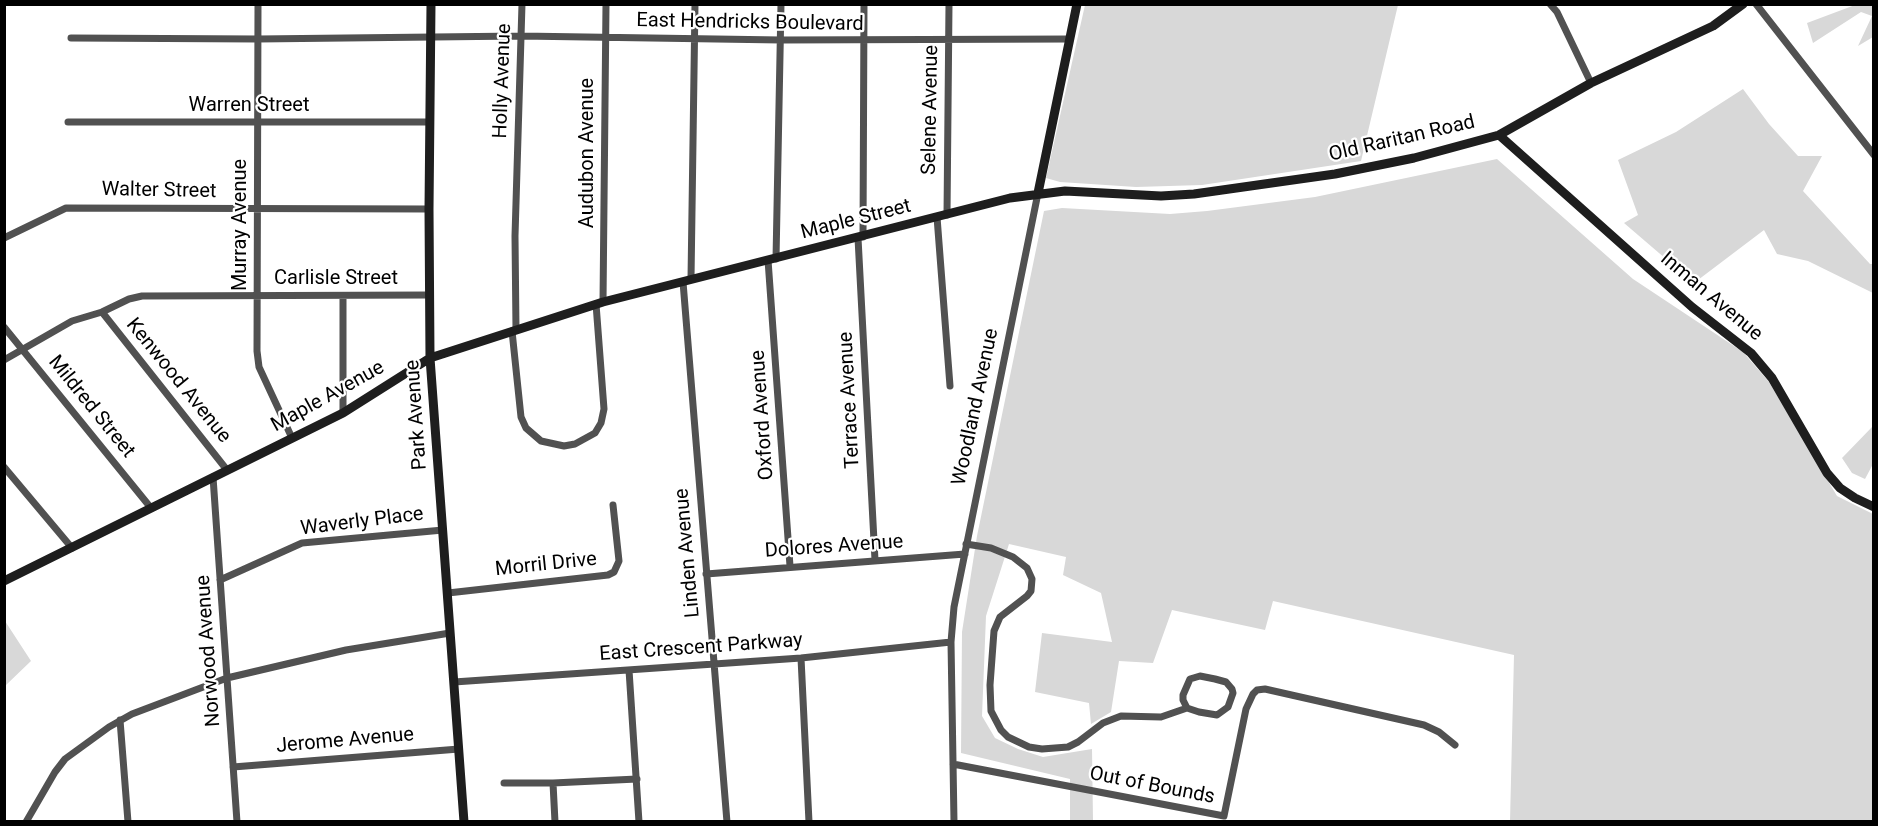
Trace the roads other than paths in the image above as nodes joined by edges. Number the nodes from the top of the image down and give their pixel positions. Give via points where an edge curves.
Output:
1 (258, 4) edge
2 (431, 4) edge
3 (522, 4) edge
4 (606, 4) edge
5 (694, 4) edge
6 (781, 4) edge
7 (864, 4) edge
8 (949, 4) edge
9 (1077, 4) edge
10 (1550, 4) edge
11 (1743, 4) edge
12 (1756, 4) edge
13 (430, 36) junction
14 (521, 36) junction
15 (71, 38) dead end
16 (605, 38) junction
17 (949, 38) junction
18 (258, 39) junction
19 (694, 39) junction
20 (1070, 39) junction
21 (781, 40) junction
22 (864, 41) junction
23 (1591, 83) junction
24 (68, 122) dead end
25 (430, 122) junction
26 (258, 123) junction
27 (1499, 135) junction
28 (1874, 155) edge
29 (1038, 193) junction
30 (258, 209) junction
31 (429, 209) junction
32 (942, 216) junction
33 (4, 238) edge
34 (861, 238) junction
35 (772, 260) junction
36 (687, 281) junction
37 (430, 295) junction
38 (258, 296) junction
39 (343, 296) junction
40 (599, 303) junction
41 (102, 312) junction
42 (4, 327) edge
43 (514, 330) junction
44 (22, 348) junction
45 (430, 358) junction
46 (4, 360) edge
47 (950, 386) dead end
48 (343, 413) junction
49 (292, 438) junction
50 (4, 467) edge
51 (228, 470) junction
52 (213, 477) junction
53 (613, 505) dead end
54 (1874, 507) edge
55 (151, 508) junction
56 (443, 530) junction
57 (966, 544) junction
58 (72, 548) junction
59 (964, 554) junction
60 (875, 560) junction
61 (790, 566) junction
62 (705, 574) junction
63 (220, 580) junction
64 (4, 581) edge
65 (447, 593) junction
66 (450, 633) junction
67 (951, 642) junction
68 (801, 658) junction
69 (715, 664) junction
70 (629, 670) junction
71 (227, 678) junction
72 (454, 682) junction
73 (1187, 708) junction
74 (120, 720) junction
75 (1455, 745) dead end
76 (459, 749) junction
77 (952, 764) junction
78 (233, 767) junction
79 (637, 779) junction
80 (504, 783) dead end
81 (553, 783) junction
82 (26, 822) edge
83 (128, 822) edge
84 (237, 822) edge
85 (464, 822) edge
86 (555, 822) edge
87 (639, 822) edge
88 (727, 822) edge
89 (809, 822) edge
90 (954, 822) edge

1 - 18 street, Murray Avenue
2 - 13 main road, Park Avenue
3 - 14 street, Holly Avenue
4 - 16 street, Audubon Avenue
5 - 19 street, Linden Avenue
6 - 21 street, Oxford Avenue
7 - 22 street, Terrace Avenue
8 - 17 street, Selene Avenue
9 - 20 main road, Woodland Avenue
10 - 23 street
11 - 23 main road, Old Raritan Road via 1713,26
12 - 28 street
13 - 14 street, East Hendricks Boulevard
13 - 18 street, East Hendricks Boulevard
13 - 25 main road, Park Avenue
14 - 16 street, East Hendricks Boulevard
14 - 43 street, Holly Avenue
15 - 18 street, East Hendricks Boulevard
16 - 19 street, East Hendricks Boulevard
16 - 40 street, Audubon Avenue
17 - 20 street, East Hendricks Boulevard
17 - 22 street, East Hendricks Boulevard
17 - 32 street, Selene Avenue
18 - 26 street, Murray Avenue
19 - 21 street, East Hendricks Boulevard
19 - 36 street, Linden Avenue
20 - 29 main road, Woodland Avenue
21 - 22 street, East Hendricks Boulevard
21 - 35 street, Oxford Avenue
22 - 34 street, Terrace Avenue
23 - 27 main road, Old Raritan Road
24 - 26 street, Warren Street
25 - 26 street, Warren Street
25 - 31 main road, Park Avenue
26 - 30 street, Murray Avenue
27 - 29 main road, Old Raritan Road via 1355,170 1194,194
27 - 54 main road, Inman Avenue via 1692,307 1751,353 1772,378 1833,480
29 - 32 main road, Maple Street
29 - 57 street, Woodland Avenue
30 - 31 street, Walter Street
30 - 33 street, Walter Street via 66,208
30 - 38 street, Murray Avenue
31 - 37 main road, Park Avenue
32 - 34 main road, Maple Street
32 - 47 street, Selene Avenue
34 - 35 main road, Maple Street
34 - 60 street, Terrace Avenue
35 - 36 main road, Maple Street
35 - 61 street, Oxford Avenue
36 - 40 main road, Maple Avenue
36 - 62 street, Linden Avenue
37 - 39 street, Carlisle Street
37 - 45 main road, Park Avenue
38 - 39 street, Carlisle Street
38 - 41 street, Carlisle Street via 142,296
38 - 49 street, Murray Avenue via 259,367
39 - 48 street
40 - 43 main road, Maple Avenue
40 - 43 street, Audubon Avenue via 604,409 595,433 575,444 541,441 526,428 521,417
41 - 44 street, Carlisle Street via 72,321
41 - 51 street, Kenwood Avenue
42 - 44 street, Mildred Street
43 - 45 main road, Maple Avenue
44 - 46 street, Carlisle Street
44 - 55 street, Mildred Street
45 - 48 main road, Maple Avenue
45 - 56 main road, Park Avenue
48 - 49 main road, Maple Avenue
49 - 51 main road, Maple Avenue
50 - 58 street
51 - 52 main road, Maple Avenue
52 - 55 main road, Maple Avenue
52 - 63 street, Norwood Avenue
53 - 65 street, Morril Drive via 619,561 614,572
55 - 58 main road, Maple Avenue
56 - 63 street, Waverly Place via 302,543
56 - 65 main road, Park Avenue
57 - 59 street, Woodland Avenue
57 - 73 street via 1013,557 1027,568 1032,579 1028,596 1000,617 994,631 991,711 1008,737 1029,747 1068,747 1112,718 1161,717
58 - 64 main road, Maple Avenue
59 - 60 street, Dolores Avenue
59 - 67 street, Woodland Avenue
60 - 61 street, Dolores Avenue
61 - 62 street, Dolores Avenue
62 - 69 street, Linden Avenue
63 - 71 street, Norwood Avenue
65 - 66 main road, Park Avenue
66 - 71 street via 346,650
66 - 72 main road, Park Avenue
67 - 68 street, East Crescent Parkway
67 - 77 street, Woodland Avenue
68 - 69 street, East Crescent Parkway
68 - 89 street
69 - 70 street, East Crescent Parkway
69 - 88 street, Linden Avenue
70 - 72 street, East Crescent Parkway
70 - 79 street
71 - 74 street
71 - 78 street, Norwood Avenue
72 - 76 main road, Park Avenue
73 - 73 street via 1183,695 1190,679 1215,679 1232,689 1230,702 1222,713
74 - 82 street via 64,759
74 - 83 street
75 - 77 street, Out of Bounds via 1424,724 1265,689 1253,694 1246,709 1224,816
76 - 78 street, Jerome Avenue
76 - 85 main road, Park Avenue
77 - 90 street, Woodland Avenue
78 - 84 street, Norwood Avenue
79 - 81 street
79 - 87 street
80 - 81 street
81 - 86 street

